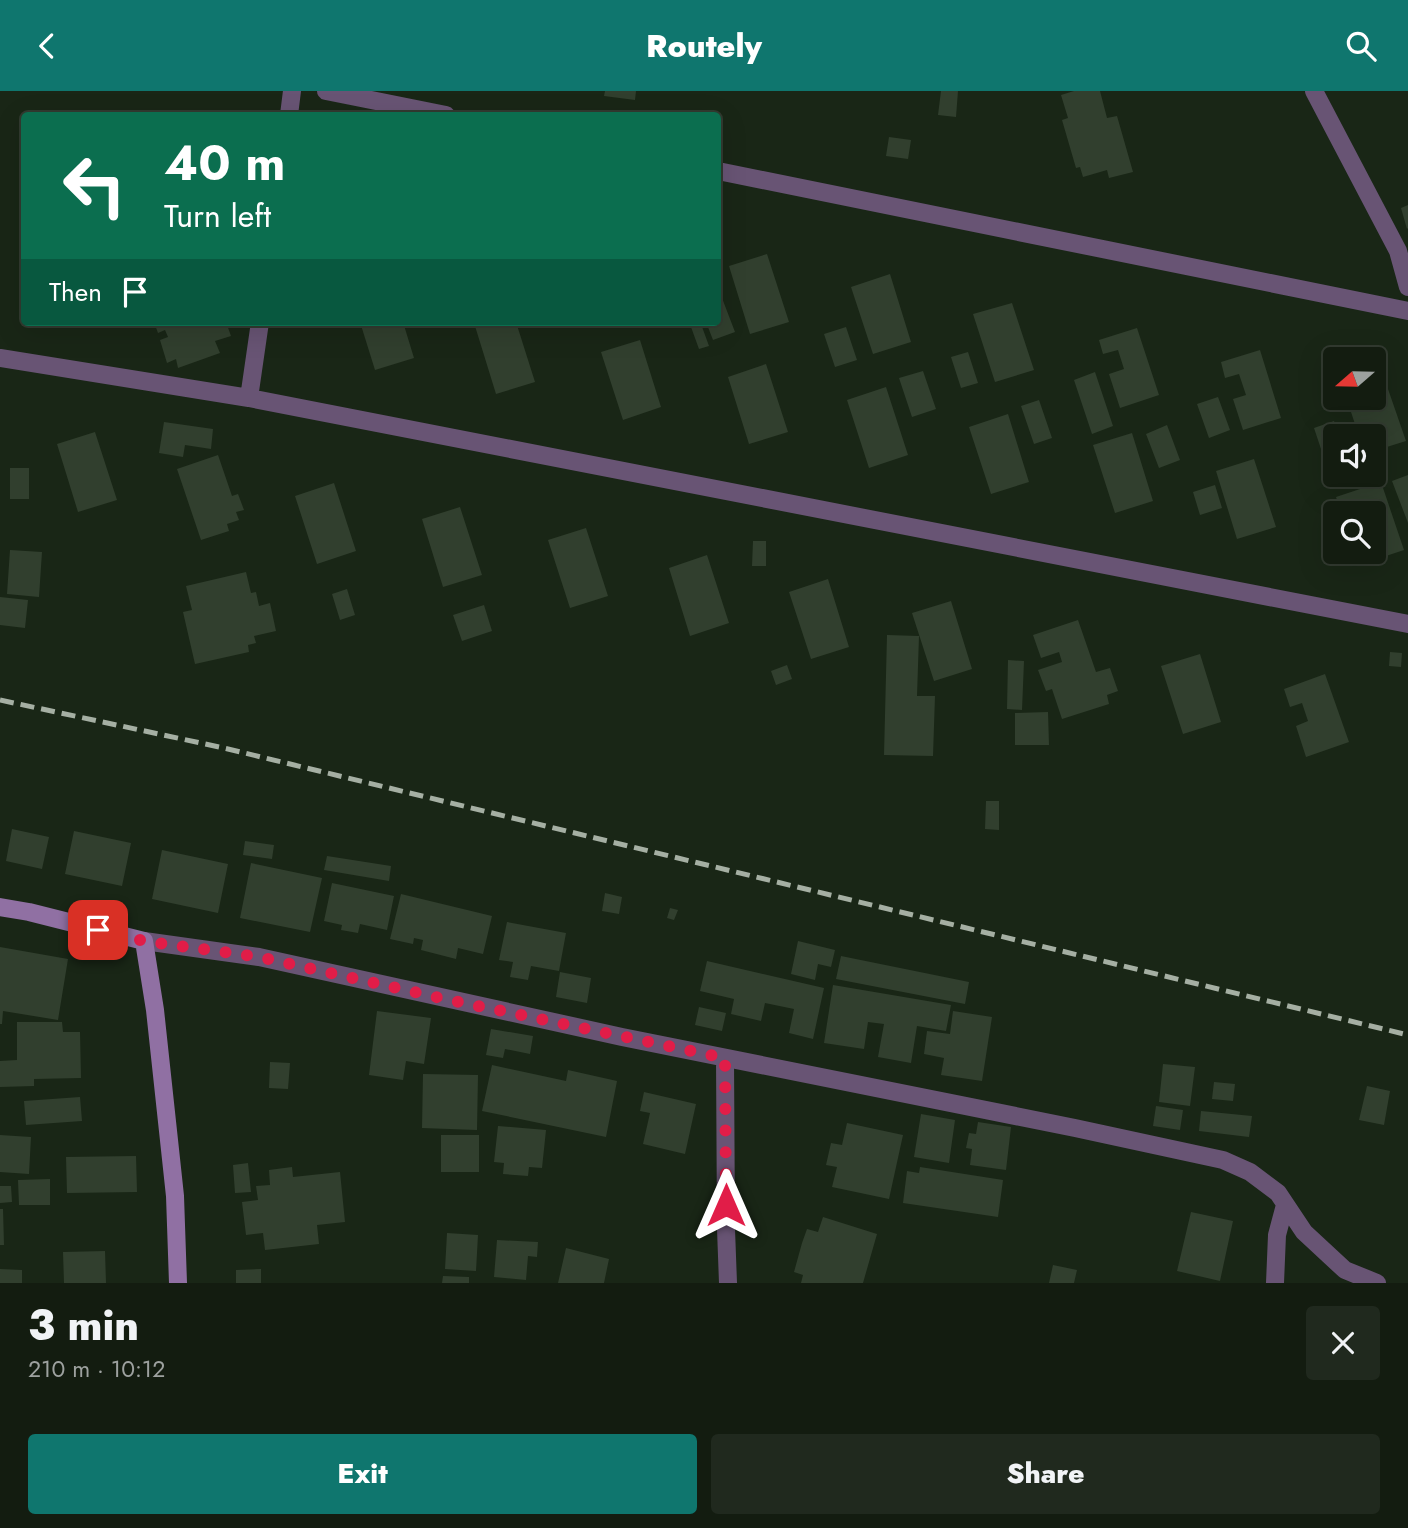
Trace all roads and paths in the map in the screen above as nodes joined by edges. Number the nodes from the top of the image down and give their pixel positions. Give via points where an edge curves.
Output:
1 (292, 91) edge
2 (326, 91) edge
3 (1314, 91) edge
4 (289, 112) edge
5 (431, 112) edge
6 (721, 172) edge
7 (1408, 287) edge
8 (1408, 311) edge
9 (259, 326) edge
10 (0, 358) edge
11 (249, 398) junction
12 (1408, 624) edge
13 (0, 907) edge
14 (144, 941) junction
15 (725, 1058) junction
16 (1285, 1205) junction
17 (178, 1283) edge
18 (729, 1283) edge
19 (1275, 1283) edge
20 (1377, 1283) edge

1 - 4 street
2 - 5 street
3 - 7 street via 1398,251
6 - 8 street
9 - 11 street
10 - 11 street
11 - 12 street
13 - 14 street
14 - 15 street via 259,957
14 - 17 street via 175,1196
15 - 16 street via 1223,1160 1250,1172 1278,1193
15 - 18 street
16 - 19 street via 1277,1235
16 - 20 street via 1304,1232 1345,1270

